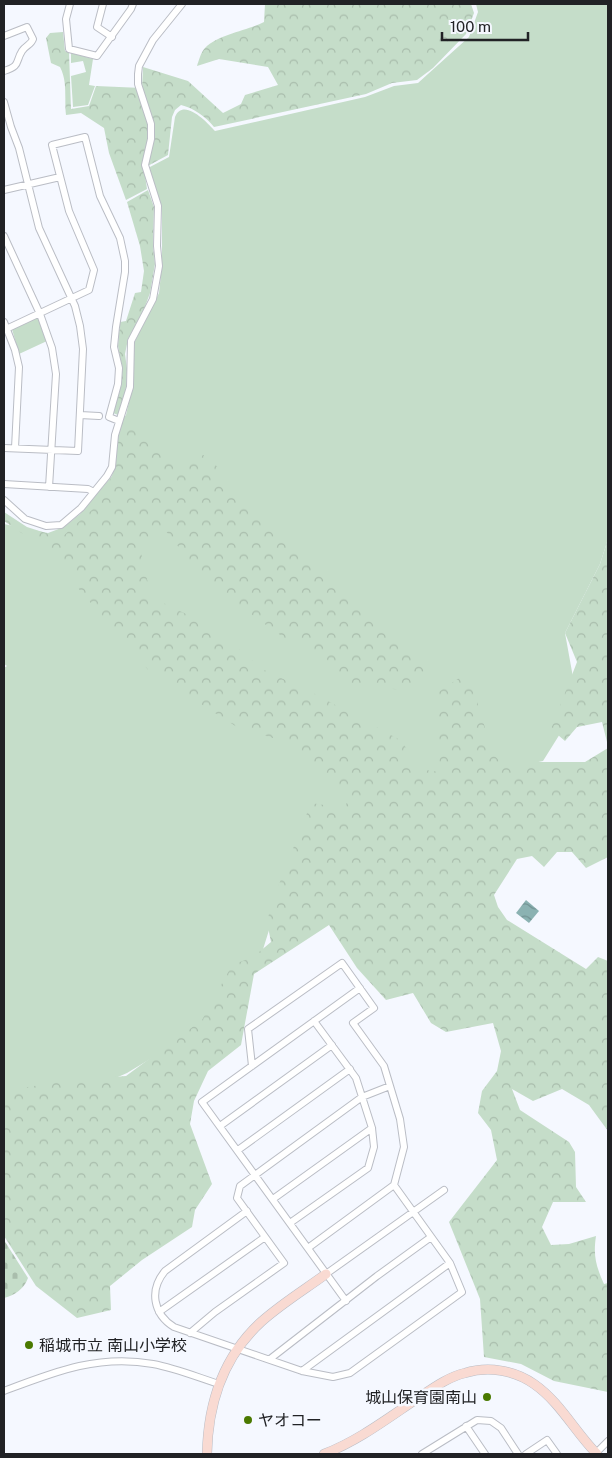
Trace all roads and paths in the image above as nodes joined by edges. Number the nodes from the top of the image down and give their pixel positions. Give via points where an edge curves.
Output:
1 (70, 4) edge
2 (103, 4) edge
3 (133, 4) edge
4 (182, 4) edge
5 (4, 36) edge
6 (112, 37) junction
7 (4, 70) edge
8 (4, 102) edge
9 (60, 177) junction
10 (28, 184) junction
11 (4, 190) edge
12 (4, 236) edge
13 (72, 299) junction
14 (40, 314) junction
15 (5, 327) edge
16 (80, 415) junction
17 (98, 416) dead end
18 (119, 421) junction
19 (4, 448) edge
20 (15, 448) junction
21 (51, 450) junction
22 (4, 484) edge
23 (49, 487) junction
24 (94, 492) junction
25 (4, 500) edge
26 (360, 988) junction
27 (314, 1021) junction
28 (332, 1045) junction
29 (252, 1066) junction
30 (350, 1069) junction
31 (390, 1086) junction
32 (362, 1097) junction
33 (220, 1126) junction
34 (372, 1128) junction
35 (238, 1150) junction
36 (255, 1175) junction
37 (394, 1185) junction
38 (444, 1190) dead end
39 (273, 1199) junction
40 (247, 1212) junction
41 (413, 1212) junction
42 (290, 1223) junction
43 (265, 1237) junction
44 (431, 1237) junction
45 (308, 1248) junction
46 (450, 1263) junction
47 (326, 1274) junction
48 (346, 1301) junction
49 (159, 1312) junction
50 (190, 1333) junction
51 (238, 1349) junction
52 (270, 1359) junction
53 (302, 1370) junction
54 (219, 1384) junction
55 (4, 1391) edge
56 (466, 1426) junction
57 (608, 1441) edge
58 (207, 1454) edge
59 (327, 1454) edge
60 (422, 1454) edge
61 (485, 1454) edge
62 (518, 1454) edge
63 (526, 1454) edge
64 (556, 1454) edge
65 (596, 1454) edge

1 - 6 street via 66,19 69,49 97,56
2 - 6 street via 97,27
3 - 6 street
4 - 18 street via 153,40 139,66 138,84 151,124 145,165 158,206 159,266 153,298 130,341 130,387
5 - 7 street via 27,27 33,38 23,50 18,64
8 - 10 street
9 - 10 street
9 - 13 street via 69,211 94,270 89,290
9 - 18 street via 52,145 85,137 100,196 120,238 125,261 114,347 119,368 118,384 109,417
10 - 11 street
10 - 13 street via 39,228
12 - 14 street
13 - 14 street
13 - 16 street via 83,349
14 - 15 street
14 - 21 street via 52,348 56,374
15 - 20 street via 16,350 19,367
16 - 17 street
16 - 21 street via 78,451
18 - 24 street via 112,467
19 - 20 street
20 - 21 street
21 - 23 street
22 - 23 street
23 - 24 street
24 - 25 street via 70,518 61,525 53,526 25,519
26 - 27 street
26 - 29 street via 342,963 256,1024 248,1030
26 - 31 street via 374,1008 353,1024 384,1066
27 - 28 street
27 - 29 street
28 - 30 street
28 - 33 street
29 - 33 street via 202,1102
30 - 32 street
30 - 35 street
31 - 32 street
31 - 37 street via 404,1147
32 - 34 street
32 - 36 street
33 - 35 street
34 - 39 street
34 - 42 street via 374,1147 368,1168
35 - 36 street
36 - 39 street
36 - 40 street via 240,1186 238,1198
37 - 41 street
37 - 45 street
38 - 41 street
39 - 42 street
40 - 43 street
40 - 49 street via 165,1271 154,1294
41 - 44 street
41 - 47 street
42 - 45 street
43 - 49 street
43 - 50 street via 284,1263
44 - 46 street
44 - 48 street
45 - 47 street
46 - 53 street
46 - 53 street via 462,1292 350,1373 333,1377
47 - 48 street
47 - 51 street via 261,1323
48 - 52 street
49 - 50 street via 167,1323
50 - 51 street
51 - 52 street
51 - 54 street
52 - 53 street
54 - 55 street via 153,1364 112,1361 66,1368
54 - 58 street via 210,1415
56 - 60 street
56 - 61 street
56 - 62 street via 477,1420 491,1421 501,1428
57 - 65 street
59 - 65 street via 445,1381 482,1370 510,1372 534,1384 553,1401
63 - 64 street via 547,1440

